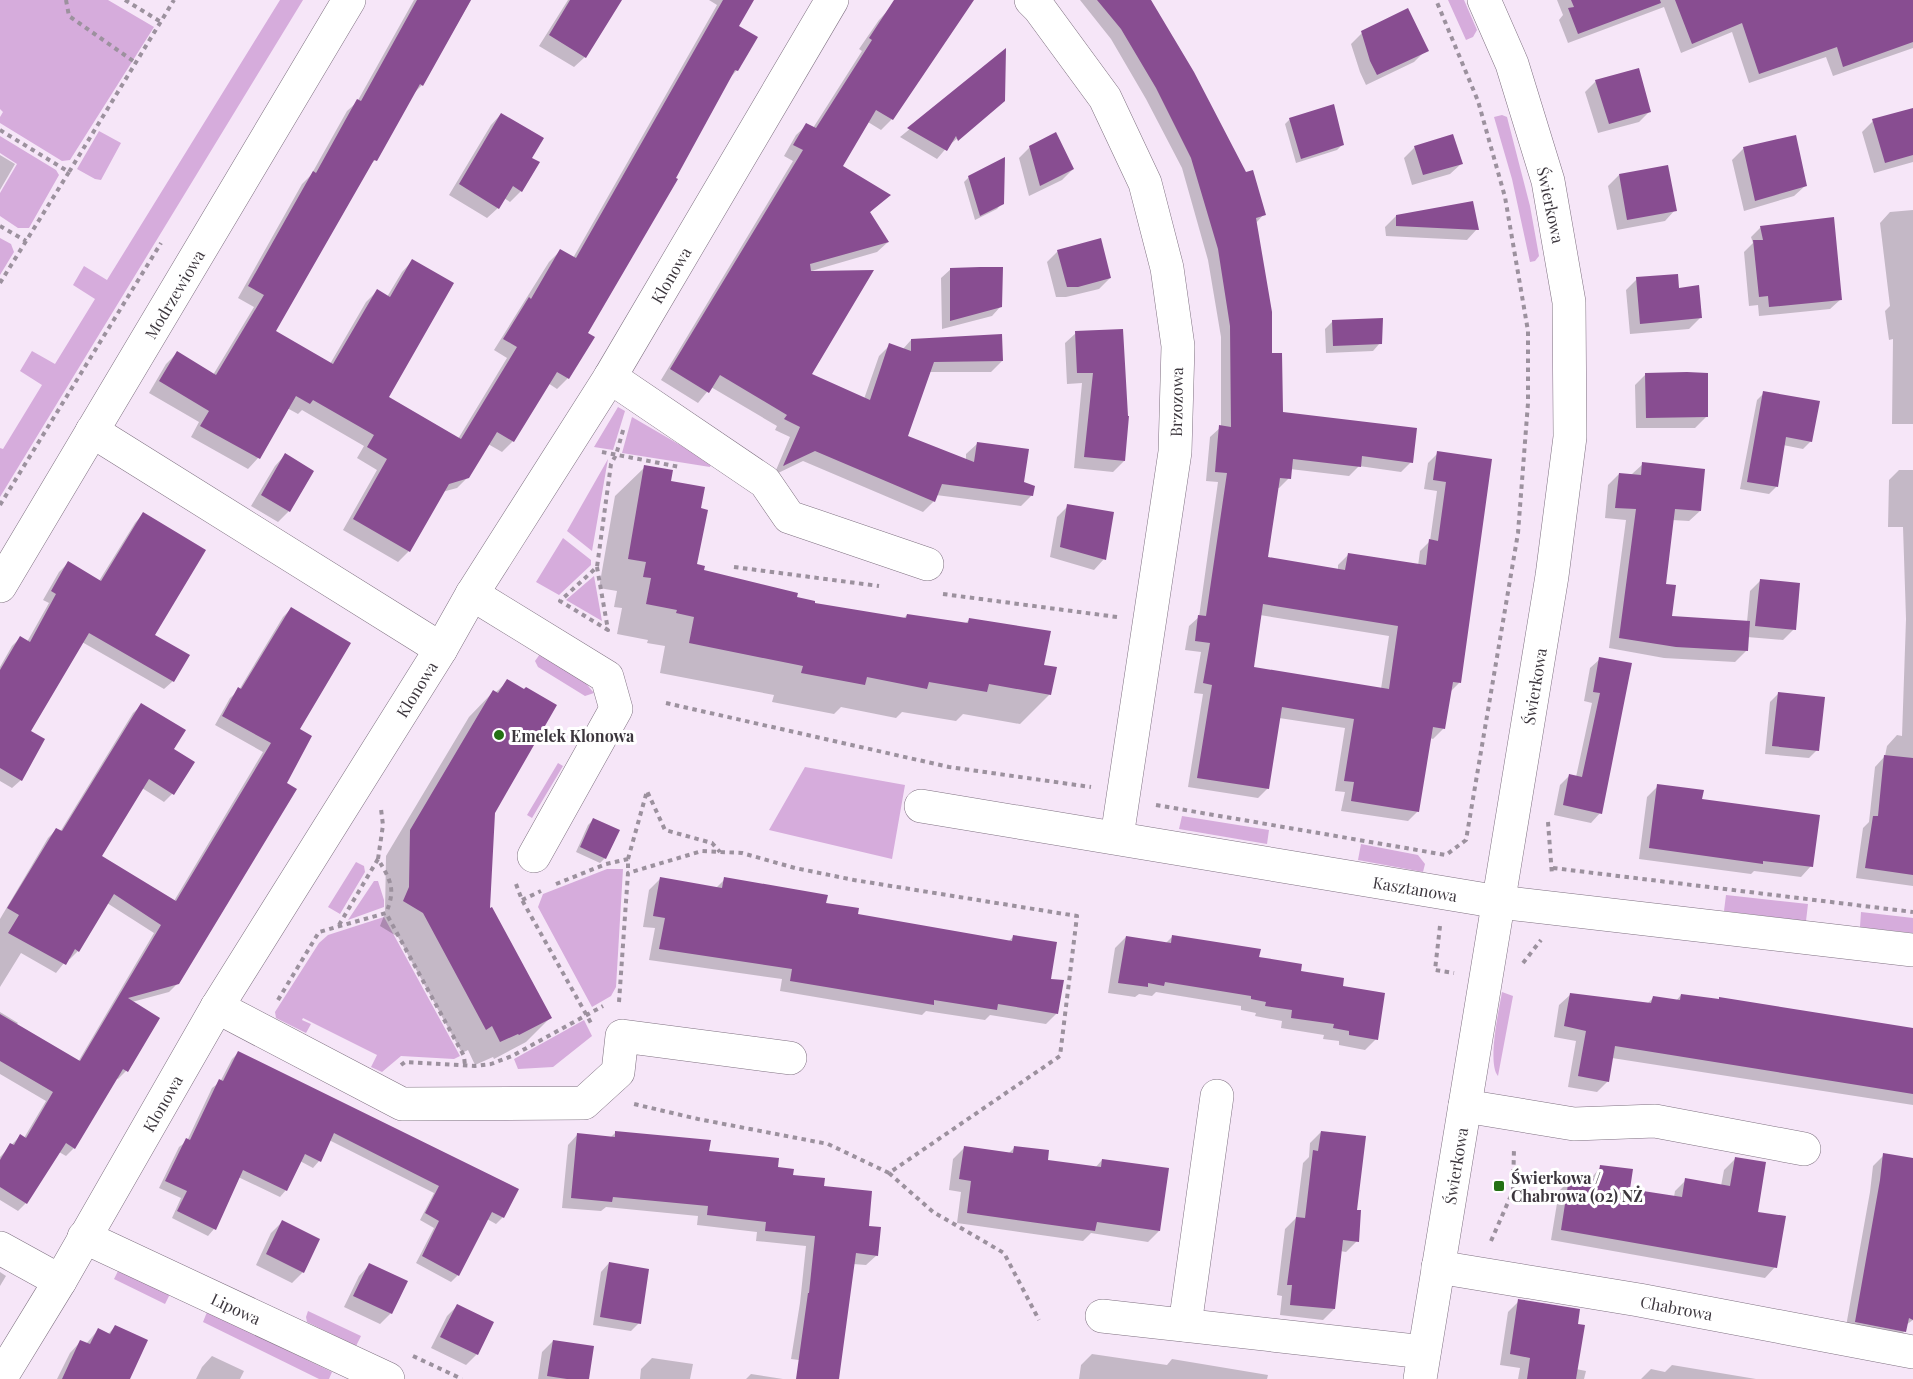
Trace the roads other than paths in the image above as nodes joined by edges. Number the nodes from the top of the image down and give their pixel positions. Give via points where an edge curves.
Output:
1 (349, 0) edge
2 (832, 0) edge
3 (1031, 0) edge
4 (1484, 0) edge
5 (610, 377) junction
6 (92, 431) junction
7 (929, 579) road end
8 (0, 586) edge
9 (472, 594) junction
10 (441, 649) junction
11 (921, 806) dead end
12 (1117, 837) junction
13 (534, 856) dead end
14 (1499, 902) junction
15 (1913, 950) edge
16 (217, 1007) junction
17 (790, 1058) dead end
18 (1216, 1096) dead end
19 (1465, 1106) junction
20 (1804, 1149) dead end
21 (84, 1237) junction
22 (0, 1248) edge
23 (1438, 1267) junction
24 (60, 1281) junction
25 (1102, 1316) dead end
26 (1185, 1325) junction
27 (1913, 1352) edge
28 (1422, 1365) edge
29 (0, 1379) edge
30 (388, 1379) edge

1 - 6 street, Modrzewiowa
2 - 5 street, Klonowa
3 - 12 street, Brzozowa via 1105,98 1145,183 1167,268 1178,346 1175,452
4 - 14 street, Świerkowa via 1512,64 1548,181 1569,302 1570,437 1552,576
5 - 7 street via 765,482 789,517
5 - 9 street, Klonowa
6 - 8 street, Modrzewiowa
6 - 10 street
9 - 10 street, Klonowa
9 - 13 street via 608,677 616,709
10 - 16 street, Klonowa
11 - 12 street, Kasztanowa
12 - 14 street, Kasztanowa
14 - 15 street, Kasztanowa
14 - 19 street, Świerkowa
16 - 17 street via 402,1104 584,1103 618,1072 622,1036
16 - 21 street, Klonowa
18 - 26 street
19 - 20 street via 1575,1124 1655,1120
19 - 23 street, Świerkowa
21 - 24 street, Klonowa
21 - 30 street, Lipowa
22 - 24 street
23 - 27 street, Chabrowa
23 - 28 street, Świerkowa
24 - 29 street, Klonowa
25 - 26 street
26 - 28 street

